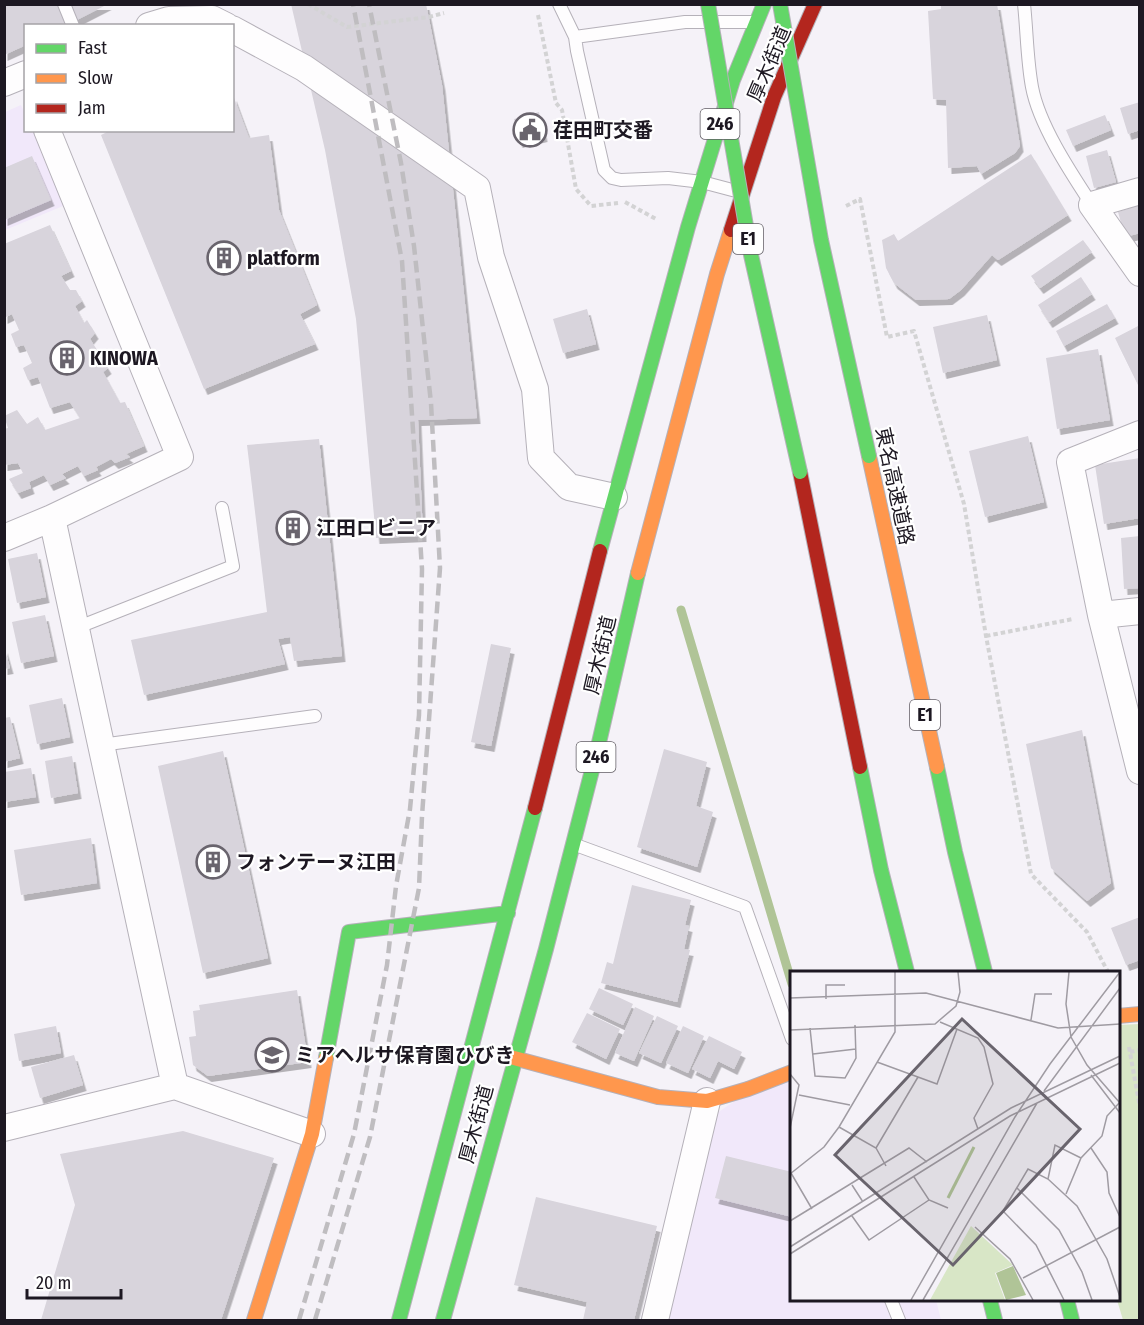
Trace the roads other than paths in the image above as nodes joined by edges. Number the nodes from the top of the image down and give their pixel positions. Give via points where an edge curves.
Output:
1 (64, 4) edge
2 (559, 4) edge
3 (708, 4) edge
4 (764, 4) edge
5 (780, 4) edge
6 (815, 4) edge
7 (1024, 4) edge
8 (160, 17) edge
9 (757, 22) junction
10 (72, 24) edge
11 (222, 24) edge
12 (234, 30) edge
13 (575, 37) junction
14 (799, 42) junction
15 (47, 132) edge
16 (702, 182) junction
17 (1140, 191) edge
18 (743, 192) junction
19 (1092, 205) junction
20 (1140, 273) edge
21 (1140, 434) edge
22 (614, 497) junction
23 (222, 508) dead end
24 (52, 518) junction
25 (4, 537) edge
26 (1140, 612) edge
27 (1101, 615) junction
28 (76, 628) junction
29 (315, 716) dead end
30 (101, 745) junction
31 (1140, 771) edge
32 (573, 844) junction
33 (508, 913) junction
34 (907, 971) edge
35 (985, 971) edge
36 (1140, 1014) edge
37 (1121, 1016) edge
38 (790, 1033) edge
39 (514, 1058) junction
40 (790, 1073) edge
41 (175, 1086) junction
42 (707, 1101) junction
43 (4, 1128) edge
44 (312, 1134) junction
45 (892, 1301) edge
46 (990, 1301) edge
47 (1067, 1301) edge
48 (254, 1320) edge
49 (399, 1320) edge
50 (443, 1320) edge
51 (655, 1320) edge
52 (899, 1320) edge
53 (995, 1320) edge
54 (1072, 1320) edge

1 - 10 lane
2 - 13 lane
3 - 34 main road, E1, bridge via 751,255 800,472 881,870
4 - 9 main road, 厚木街道 / 246
5 - 35 main road, 東名高速道路 / E1, bridge via 821,240 955,852
6 - 14 main road, 厚木街道 / 246
7 - 19 lane via 1036,104 1061,156
8 - 11 street via 212,19
9 - 13 lane via 685,22
9 - 14 lane
9 - 16 main road, 厚木街道 / 246 via 733,80
12 - 22 street via 304,68 477,188 491,257 535,389 541,458 569,487
13 - 16 lane via 604,170 621,180 668,178
14 - 18 main road, 厚木街道 / 246 via 774,97
15 - 24 street via 180,457
16 - 18 lane
16 - 22 main road, 厚木街道 / 246
17 - 19 street
18 - 32 main road, 厚木街道 / 246 via 717,274 651,523
19 - 20 street
21 - 27 street via 1070,462
22 - 33 main road, 厚木街道 / 246
23 - 28 lane via 233,566
24 - 25 street
24 - 28 street
26 - 27 street
27 - 31 street
28 - 30 street
29 - 30 lane
30 - 41 street
32 - 38 lane via 745,907
32 - 39 main road, 厚木街道 / 246
33 - 44 main road via 349,932
33 - 49 main road, 厚木街道 / 246
36 - 37 main road
39 - 42 main road via 658,1097
39 - 50 main road, 厚木街道 / 246
40 - 42 main road
41 - 43 street
41 - 44 street
42 - 51 street
44 - 48 main road
45 - 52 lane
46 - 53 main road
47 - 54 main road

